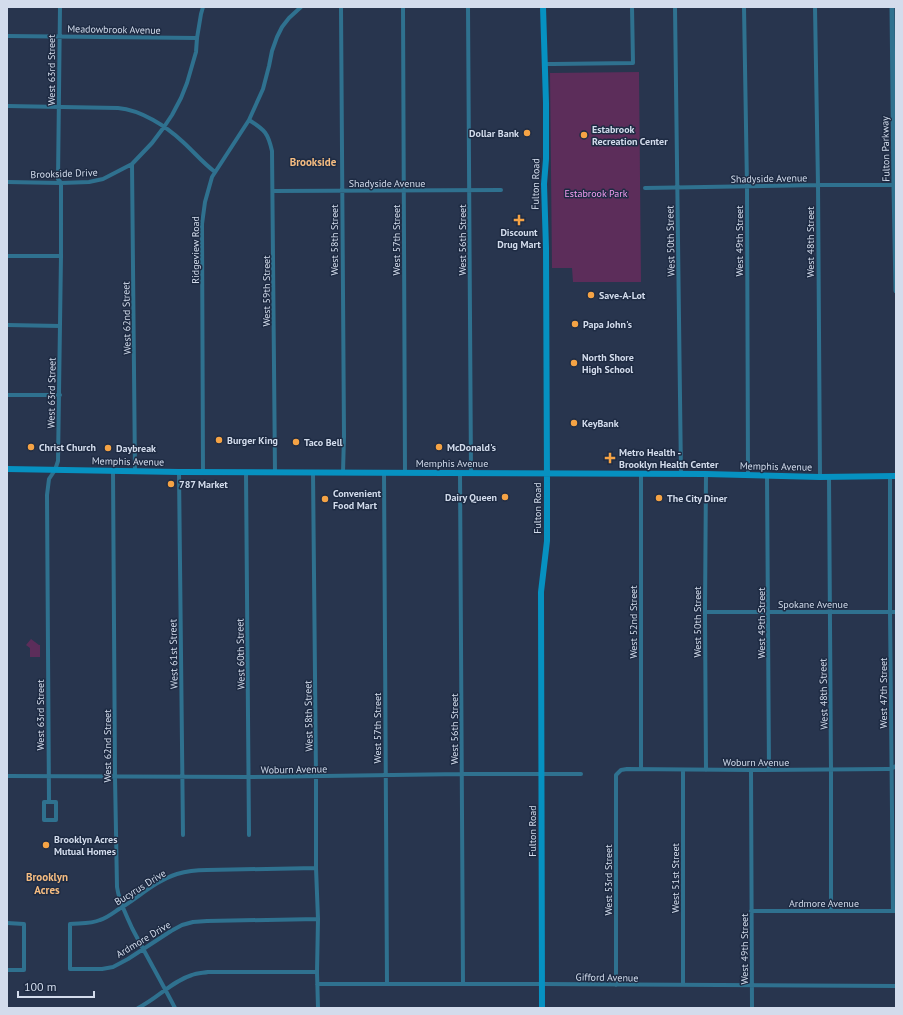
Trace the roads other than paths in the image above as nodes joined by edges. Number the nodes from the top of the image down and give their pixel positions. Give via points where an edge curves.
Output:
1 (60, 7) edge
2 (203, 7) edge
3 (302, 7) edge
4 (341, 7) edge
5 (403, 7) edge
6 (468, 7) edge
7 (543, 7) edge
8 (632, 7) edge
9 (675, 7) edge
10 (744, 7) edge
11 (815, 7) edge
12 (892, 7) edge
13 (7, 36) edge
14 (60, 37) junction
15 (197, 38) junction
16 (544, 64) junction
17 (7, 106) edge
18 (59, 107) junction
19 (249, 120) junction
20 (164, 127) junction
21 (132, 164) junction
22 (215, 172) junction
23 (7, 182) edge
24 (61, 183) junction
25 (818, 185) junction
26 (894, 185) junction
27 (747, 186) junction
28 (645, 188) dead end
29 (677, 188) junction
30 (470, 190) junction
31 (501, 190) dead end
32 (273, 191) junction
33 (342, 191) junction
34 (404, 191) junction
35 (896, 224) edge
36 (7, 256) edge
37 (62, 256) junction
38 (896, 291) edge
39 (7, 325) edge
40 (60, 326) junction
41 (7, 395) edge
42 (60, 395) junction
43 (7, 469) edge
44 (56, 470) junction
45 (113, 471) junction
46 (135, 472) junction
47 (179, 472) junction
48 (203, 472) junction
49 (275, 472) junction
50 (313, 472) junction
51 (343, 472) junction
52 (246, 473) junction
53 (384, 473) junction
54 (405, 473) junction
55 (460, 473) junction
56 (471, 473) junction
57 (547, 474) junction
58 (641, 474) junction
59 (681, 474) junction
60 (706, 474) junction
61 (748, 476) junction
62 (767, 476) junction
63 (893, 476) edge
64 (820, 477) junction
65 (829, 477) junction
66 (705, 612) junction
67 (769, 612) junction
68 (830, 612) junction
69 (890, 612) junction
70 (896, 612) edge
71 (894, 688) edge
72 (896, 766) edge
73 (641, 769) junction
74 (891, 769) junction
75 (683, 770) junction
76 (706, 770) junction
77 (751, 770) junction
78 (769, 770) junction
79 (832, 770) junction
80 (462, 774) junction
81 (542, 774) junction
82 (581, 774) dead end
83 (386, 775) junction
84 (616, 775) joint
85 (7, 776) edge
86 (49, 776) junction
87 (316, 776) junction
88 (115, 778) junction
89 (182, 778) junction
90 (250, 778) junction
91 (49, 802) junction
92 (249, 835) dead end
93 (183, 836) dead end
94 (894, 841) edge
95 (316, 868) junction
96 (122, 907) junction
97 (831, 910) junction
98 (751, 911) junction
99 (894, 911) edge
100 (318, 919) junction
101 (7, 923) edge
102 (70, 948) joint
103 (143, 949) junction
104 (7, 970) edge
105 (317, 972) junction
106 (317, 984) junction
107 (387, 984) junction
108 (463, 984) junction
109 (542, 984) junction
110 (616, 985) junction
111 (683, 985) junction
112 (752, 986) junction
113 (896, 986) edge
114 (166, 990) junction
115 (138, 1008) edge
116 (175, 1008) edge
117 (318, 1008) edge
118 (542, 1008) edge
119 (752, 1008) edge

1 - 14 street, West 63rd Street
2 - 15 street, Brookside Drive
3 - 19 street, Ridgeview Road via 282,26 272,51 263,89
4 - 33 street, West 58th Street
5 - 34 street, West 57th Street
6 - 30 street, West 56th Street
7 - 16 main road, Fulton Road
8 - 16 street via 633,63
9 - 29 street, West 50th Street
10 - 27 street, West 49th Street
11 - 25 street, West 48th Street
12 - 26 street, Fulton Parkway
13 - 14 street, Meadowbrook Avenue
14 - 15 street, Meadowbrook Avenue
14 - 18 street, West 63rd Street
15 - 20 street, Brookside Drive via 196,52 187,83
16 - 57 main road, Fulton Road
17 - 18 street
18 - 20 street via 128,109
18 - 24 street, West 63rd Street via 58,179
19 - 22 street, Ridgeview Road
19 - 32 street, West 59th Street via 269,138 272,151
20 - 21 street, Brookside Drive
20 - 22 street
21 - 24 street, Brookside Drive via 103,179
21 - 46 street, West 62nd Street
22 - 48 street, Ridgeview Road via 205,202 202,224
23 - 24 street, Brookside Drive
24 - 37 street, West 63rd Street
25 - 26 street, Shadyside Avenue
25 - 27 street, Shadyside Avenue
25 - 64 street, West 48th Street
26 - 35 street, Fulton Parkway
27 - 29 street, Shadyside Avenue
27 - 61 street, West 49th Street
28 - 29 street, Shadyside Avenue
29 - 59 street, West 50th Street
30 - 31 street, Shadyside Avenue
30 - 34 street, Shadyside Avenue
30 - 56 street, West 56th Street
32 - 33 street, Shadyside Avenue
32 - 49 street, West 59th Street
33 - 34 street, Shadyside Avenue
33 - 51 street, West 58th Street
34 - 54 street, West 57th Street
35 - 38 street, Fulton Parkway
36 - 37 street
37 - 40 street, West 63rd Street
39 - 40 street
40 - 42 street, West 63rd Street
41 - 42 street
42 - 44 street, West 63rd Street
43 - 44 main road, Memphis Avenue
44 - 45 main road, Memphis Avenue
44 - 86 street, West 63rd Street via 49,479 47,495
45 - 46 main road, Memphis Avenue
45 - 88 street, West 62nd Street
46 - 47 main road, Memphis Avenue
47 - 48 main road, Memphis Avenue
47 - 89 street, West 61st Street
48 - 52 main road, Memphis Avenue
49 - 50 main road, Memphis Avenue
49 - 52 main road, Memphis Avenue
50 - 51 main road, Memphis Avenue
50 - 87 street, West 58th Street
51 - 53 main road, Memphis Avenue
52 - 90 street, West 60th Street
53 - 54 main road, Memphis Avenue
53 - 83 street, West 57th Street
54 - 55 main road, Memphis Avenue
55 - 56 main road, Memphis Avenue
55 - 80 street, West 56th Street
56 - 57 main road, Memphis Avenue
57 - 58 main road, Memphis Avenue
57 - 81 main road, Fulton Road via 547,541 541,592
58 - 59 main road, Memphis Avenue
58 - 73 street, West 52nd Street
59 - 60 main road, Memphis Avenue
60 - 61 main road, Memphis Avenue
60 - 66 street, West 50th Street
61 - 62 main road, Memphis Avenue
62 - 64 main road, Memphis Avenue
62 - 67 street, West 49th Street
63 - 65 main road, Memphis Avenue
63 - 69 street, West 47th Street
64 - 65 main road, Memphis Avenue
65 - 68 street, West 48th Street
66 - 67 street, Spokane Avenue
66 - 76 street, West 50th Street
67 - 68 street, Spokane Avenue
67 - 78 street, West 49th Street
68 - 69 street, Spokane Avenue
68 - 79 street, West 48th Street
69 - 70 street, Spokane Avenue
69 - 71 street, West 47th Street
71 - 74 street, West 47th Street
72 - 74 street, Woburn Avenue
73 - 75 street, Woburn Avenue
73 - 84 street, Woburn Avenue via 621,770
74 - 79 street, Woburn Avenue
74 - 94 street, West 47th Street
75 - 76 street, Woburn Avenue
75 - 111 street, West 51st Street
76 - 77 street, Woburn Avenue
77 - 78 street, Woburn Avenue
77 - 98 street, West 49th Street
78 - 79 street, Woburn Avenue
79 - 97 street, West 48th Street
80 - 81 street, Woburn Avenue
80 - 83 street, Woburn Avenue
80 - 108 street, West 56th Street
81 - 82 street, Woburn Avenue
81 - 109 main road, Fulton Road
83 - 87 street, Woburn Avenue
83 - 107 street, West 57th Street
84 - 110 street, West 53rd Street
85 - 86 street, Woburn Avenue
86 - 88 street, Woburn Avenue
86 - 91 street, West 63rd Street
87 - 90 street, Woburn Avenue
87 - 95 street, West 58th Street
88 - 89 street, Woburn Avenue
88 - 96 street, West 62nd Street via 116,887
89 - 90 street, Woburn Avenue
89 - 93 street, West 61st Street
90 - 92 street, West 60th Street
91 - 91 street, West 63rd Street via 44,802 44,820 56,820 56,802
94 - 99 street, West 47th Street
95 - 96 street, Bucyrus Drive via 192,871 163,880
95 - 100 street, West 58th Street
96 - 102 street, Bucyrus Drive via 100,921 70,924
96 - 103 street, West 62nd Street
97 - 98 street, Ardmore Avenue
97 - 99 street, Ardmore Avenue
98 - 112 street, West 49th Street
100 - 103 street, Ardmore Drive via 193,922 182,925
100 - 105 street, West 58th Street
101 - 104 street via 24,924 24,970
102 - 103 street, Ardmore Drive via 70,969 113,967
103 - 114 street, West 62nd Street
105 - 106 street, West 58th Street
105 - 114 street via 208,972 180,980
106 - 107 street, Gifford Avenue
106 - 117 street, West 58th Street
107 - 108 street, Gifford Avenue
108 - 109 street, Gifford Avenue
109 - 110 street, Gifford Avenue
109 - 118 main road, Fulton Road
110 - 111 street, Gifford Avenue
111 - 112 street, Gifford Avenue
112 - 113 street, Gifford Avenue
112 - 119 street, West 49th Street
114 - 115 street
114 - 116 street, West 62nd Street

